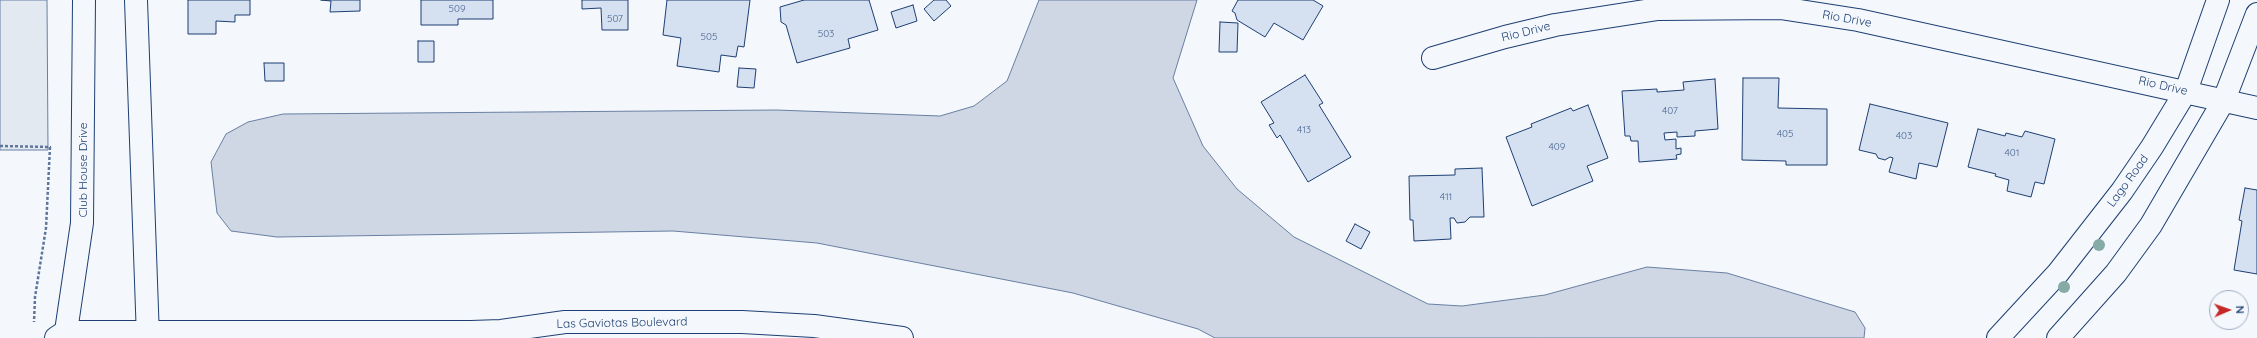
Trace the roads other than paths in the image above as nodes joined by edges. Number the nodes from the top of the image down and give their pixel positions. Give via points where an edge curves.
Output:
1 (84, 0) edge
2 (136, 0) edge
3 (2218, 0) edge
4 (2257, 14) edge
5 (1433, 58) dead end
6 (2186, 91) junction
7 (2224, 100) junction
8 (2257, 108) edge
9 (148, 335) edge
10 (62, 336) edge
11 (902, 338) edge
12 (1998, 338) edge
13 (2058, 338) edge

1 - 10 street, Club House Drive via 82,224
2 - 9 street
3 - 6 street, Lago Road
4 - 7 street
5 - 6 street, Rio Drive via 1555,25 1658,9 1780,8 1858,20
6 - 7 street, Rio Drive
6 - 12 street, Lago Road via 2118,196 2058,273
7 - 8 street, Rio Drive
7 - 13 street via 2151,225 2116,273
9 - 10 street, Las Gaviotas Boulevard
9 - 11 street, Las Gaviotas Boulevard via 471,332 501,331 565,322 742,322 814,326

